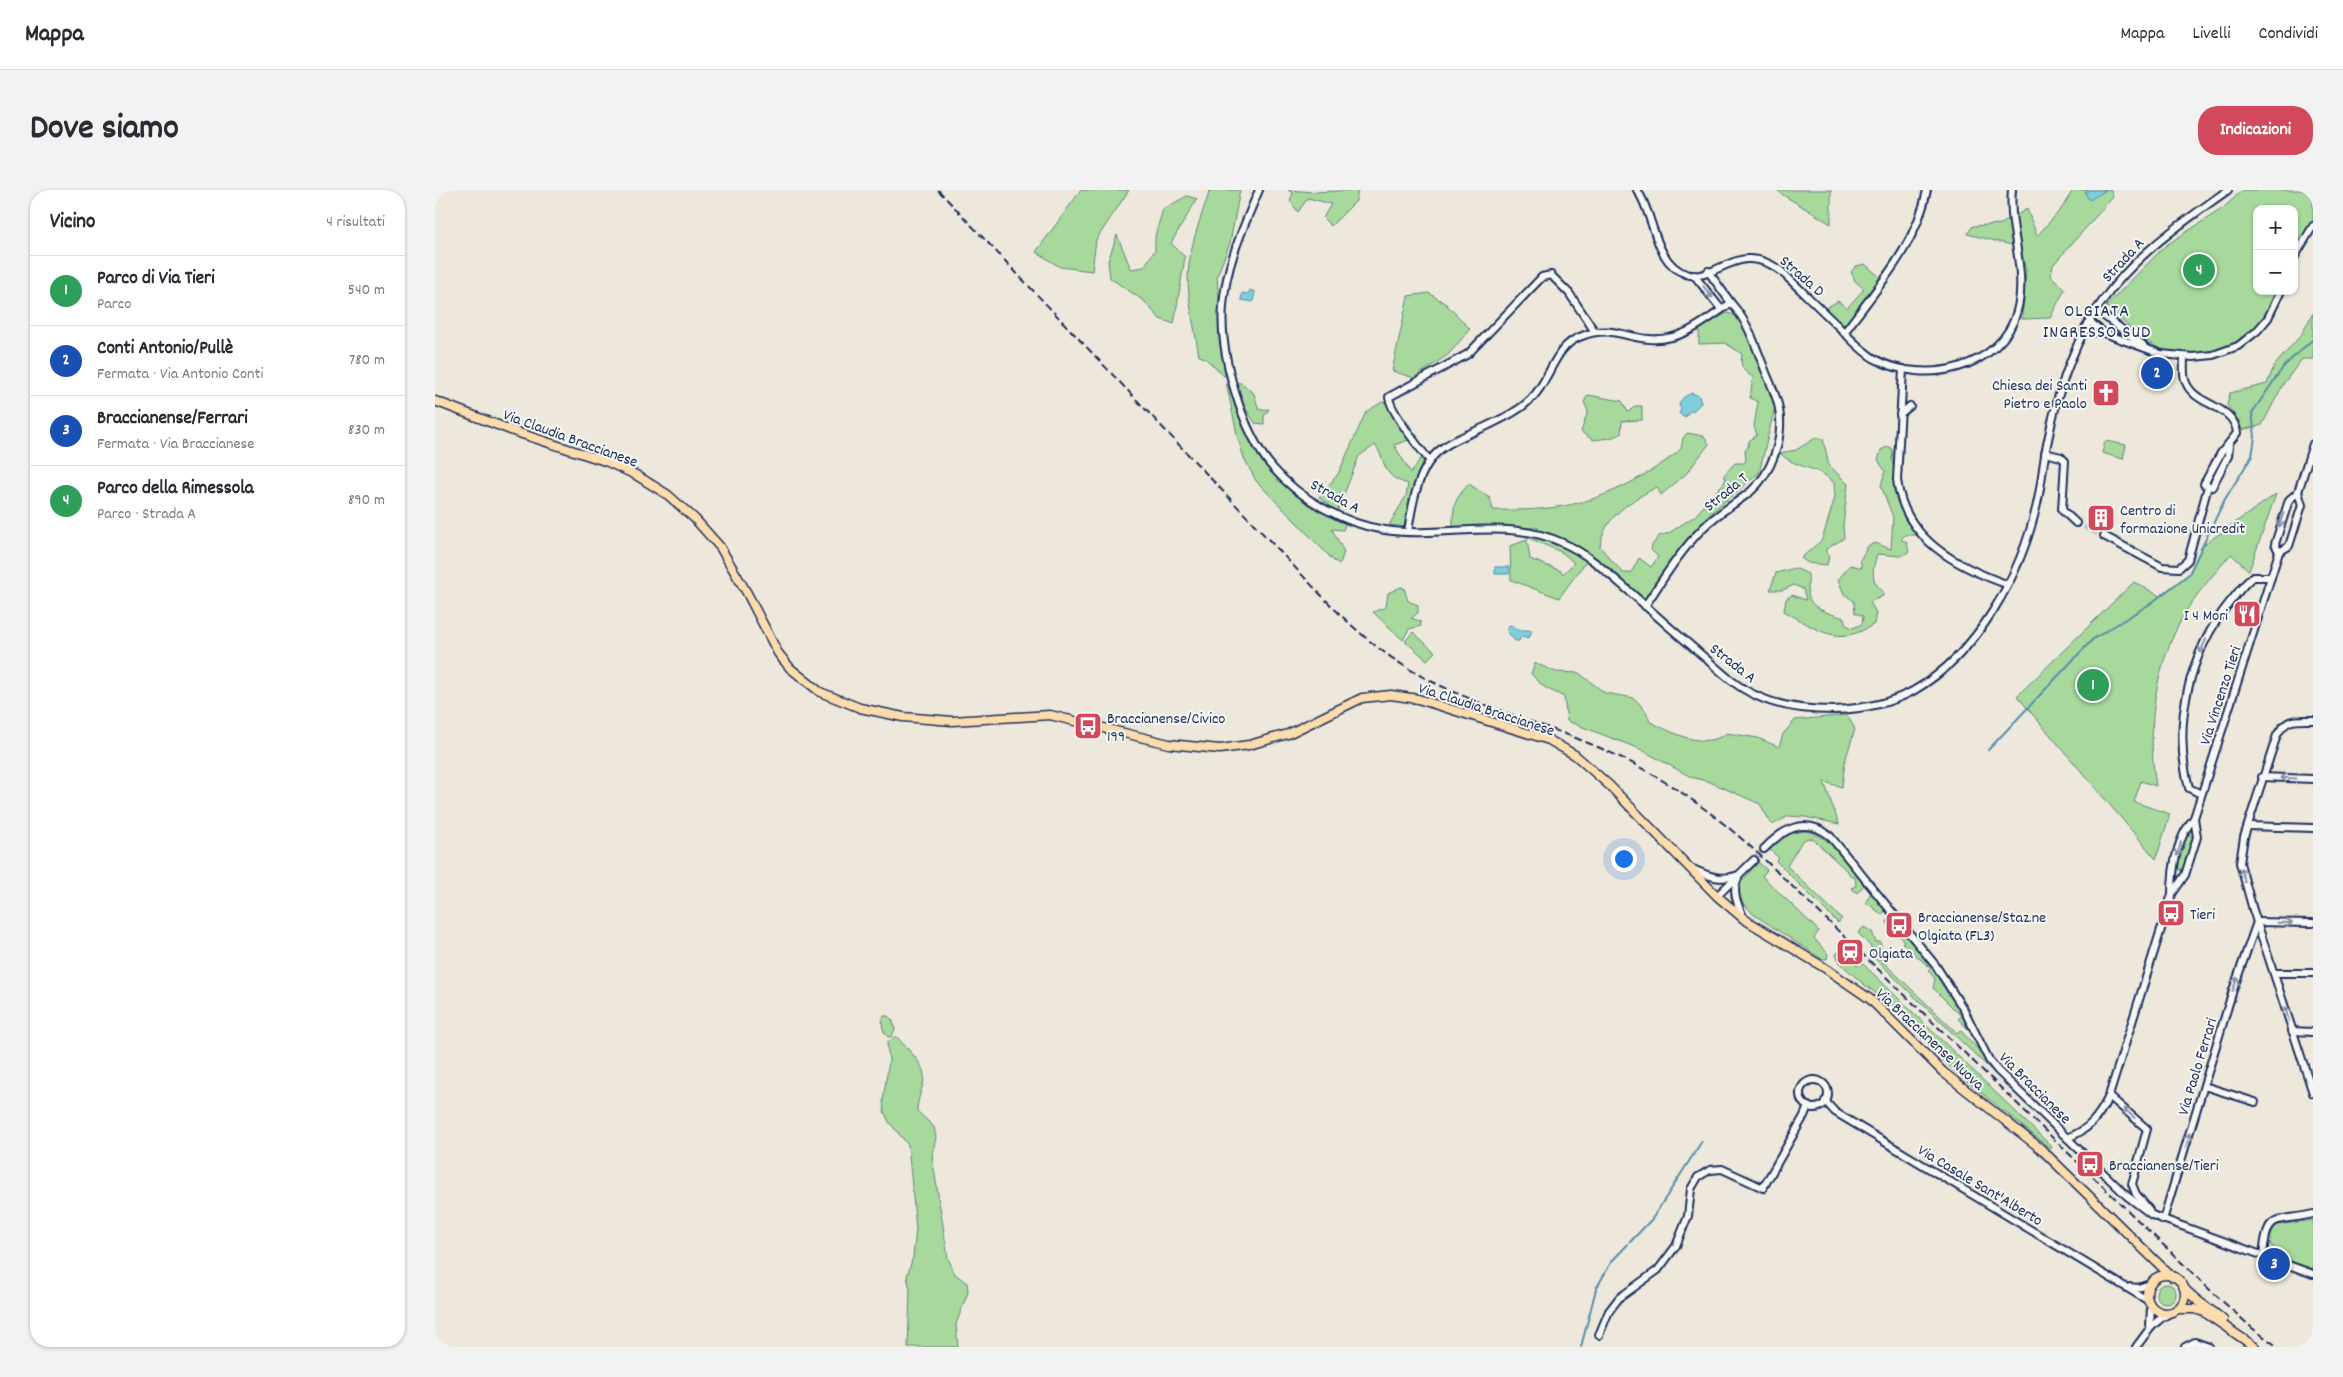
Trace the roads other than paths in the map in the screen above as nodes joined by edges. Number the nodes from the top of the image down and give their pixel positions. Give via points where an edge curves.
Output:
1 (1259, 190) edge
2 (1637, 190) edge
3 (1927, 190) edge
4 (2011, 190) edge
5 (2228, 190) edge
6 (2313, 226) edge
7 (2298, 251) edge
8 (1708, 271) junction
9 (1694, 275) junction
10 (2279, 295) edge
11 (1731, 303) junction
12 (1721, 309) junction
13 (2096, 310) junction
14 (2087, 324) junction
15 (2119, 327) junction
16 (1595, 332) junction
17 (1845, 333) junction
18 (2114, 338) junction
19 (2146, 348) junction
20 (2184, 357) junction
21 (1903, 369) junction
22 (435, 401) edge
23 (1910, 406) dead end
24 (1900, 414) junction
25 (2313, 444) edge
26 (2045, 454) junction
27 (1430, 461) junction
28 (2298, 492) junction
29 (2288, 501) junction
30 (2302, 505) junction
31 (2076, 523) tunnel mouth
32 (1408, 532) junction
33 (2104, 536) tunnel mouth
34 (2276, 540) junction
35 (2289, 545) junction
36 (2279, 552) junction
37 (2271, 577) junction
38 (2007, 584) junction
39 (1645, 606) junction
40 (2313, 720) edge
41 (2262, 777) junction
42 (2313, 779) edge
43 (2201, 794) junction
44 (2194, 818) junction
45 (2248, 826) junction
46 (2313, 828) edge
47 (2184, 831) junction
48 (2197, 837) junction
49 (1764, 849) tunnel mouth
50 (1754, 860) tunnel mouth
51 (1690, 868) junction
52 (2173, 868) junction
53 (2185, 874) junction
54 (1739, 875) junction
55 (2172, 894) junction
56 (1717, 896) junction
57 (1744, 918) junction
58 (2257, 922) junction
59 (2313, 923) edge
60 (2274, 973) junction
61 (2313, 973) edge
62 (2292, 1031) junction
63 (2313, 1032) edge
64 (2204, 1086) junction
65 (2313, 1092) edge
66 (2109, 1096) junction
67 (1825, 1101) junction
68 (2255, 1102) dead end
69 (1808, 1106) junction
70 (2067, 1138) junction
71 (2152, 1214) junction
72 (2313, 1214) edge
73 (2163, 1220) junction
74 (2151, 1256) junction
75 (2263, 1256) junction
76 (2313, 1274) edge
77 (2172, 1276) junction
78 (2151, 1282) junction
79 (2126, 1287) junction
80 (2183, 1287) junction
81 (2149, 1303) junction
82 (2174, 1311) junction
83 (2150, 1326) junction
84 (1599, 1336) dead end
85 (2245, 1340) junction
86 (2206, 1346) edge
87 (2136, 1347) edge
88 (2186, 1347) edge
89 (2255, 1347) edge

1 - 32 street, Strada A via 1235,249 1222,311 1227,361 1244,417 1268,463 1306,496 1359,524
2 - 9 street via 1649,210 1664,254 1676,268
3 - 17 street via 1911,238
4 - 21 street, Strada D via 2021,279 2017,312 2009,332 1994,350 1971,363 1936,370
5 - 13 street, Strada A via 2152,246
6 - 7 street
8 - 9 street, Strada D
8 - 11 street, Strada T
8 - 17 street, Strada D via 1740,260 1759,260 1772,265
9 -> 12 street
10 - 20 street via 2263,325 2245,341 2213,355
11 - 12 street
11 - 39 street, Strada T via 1749,328 1778,403 1780,422 1775,452 1762,479 1698,533
12 - 16 street via 1696,328 1668,337 1648,339 1616,331
13 - 14 street, Strada A
13 - 15 street
14 - 18 street via 2094,332
14 - 26 street, Strada A via 2059,395
15 - 18 street via 2112,331
15 - 19 street
16 - 27 street via 1578,337 1563,349 1540,389 1525,405 1452,442
16 - 27 street via 1564,287 1551,275 1540,278 1468,354 1389,397 1411,436
17 - 21 street, Strada D via 1873,358
18 - 19 street via 2133,347
19 - 20 street
20 - 33 street via 2187,385 2228,414 2236,424 2237,433 2221,453 2204,484 2207,486 2188,560 2179,568 2162,567
21 - 24 street
22 - 51 main road, Via Claudia Braccianese via 615,465 668,495 720,547 783,661 809,685 846,704 903,717 951,721 1051,715 1169,744 1219,749 1288,734 1362,698 1391,695 1418,698 1549,740 1575,755
23 - 24 street
24 - 38 street via 1898,486 1911,522 1946,557
25 - 28 street
26 - 31 street via 2061,457 2065,462 2062,510
26 - 38 street, Strada A via 2034,516
27 - 32 street via 1414,500
28 - 29 street
28 - 30 street
29 - 30 street
29 -> 34 street
30 - 35 street
32 - 39 street, Strada A via 1500,528 1545,536 1587,556
34 - 35 street
34 - 36 street
35 - 36 street
36 - 37 street, Via Vincenzo Tieri
37 - 43 street, Via Vincenzo Tieri
37 -> 43 street via 2250,579 2227,607 2210,632 2188,686 2182,728 2184,762 2189,788
38 - 39 street, Strada A via 1979,631 1936,675 1901,696 1850,709 1801,708 1754,695 1726,676
40 - 41 street via 2288,722 2282,726
42 -> 41 street
41 - 45 street
43 - 44 street, Via Vincenzo Tieri
44 - 47 street, Via Vincenzo Tieri
44 - 48 street, Via Vincenzo Tieri
45 - 46 street
58 -> 45 street via 2240,863
47 - 48 street
47 -> 52 street, Via Vincenzo Tieri
48 - 53 street, Via Vincenzo Tieri
49 - 70 street, Via Braccianese via 1779,834 1795,826 1812,826 1830,836 1936,966 1964,1010 1989,1060
50 - 54 street
51 - 54 street via 1719,879
51 - 56 main road
52 - 53 street via 2177,873
52 - 55 street, Via Vincenzo Tieri
53 - 55 street, Via Vincenzo Tieri
54 - 56 street
54 - 57 street via 1734,892
55 - 66 street, Via Vincenzo Tieri
56 - 57 main road
57 - 74 main road, Via Braccianense Nuova via 1870,999 1943,1072 2040,1148
58 -> 59 street
58 - 60 street
64 -> 58 street, Via Paolo Ferrari
60 - 61 street
62 -> 60 street
62 - 63 street
62 - 65 street
64 - 68 street
73 -> 64 street, Via Paolo Ferrari
66 - 70 street, Via Vincenzo Tieri via 2094,1122
71 -> 66 street via 2132,1184 2147,1129
67 - 69 street via 1815,1107
67 - 69 street via 1826,1088 1819,1081 1810,1080 1800,1090 1801,1099
67 - 79 street, Via Casale Sant'Alberto via 1835,1112
69 - 84 street via 1763,1188 1723,1169 1710,1170 1698,1177 1691,1189 1688,1216 1676,1246 1658,1270 1619,1298
70 - 71 street, Via Braccianese via 2127,1196
71 - 73 street, Via Braccianese
72 - 75 street via 2269,1224
73 - 75 street, Via Braccianese
74 - 77 main road, Via Braccianense Nuova
74 - 78 main road via 2155,1268
75 - 76 street, Via Braccianese
77 - 78 main road
77 - 80 main road
78 - 79 street via 2138,1288
78 - 81 main road via 2147,1292
79 - 81 street, Via Casale Sant'Alberto
80 - 82 main road via 2184,1299
80 - 85 main road
81 - 82 main road via 2162,1313
81 - 83 street
82 - 83 street
82 - 85 main road via 2195,1308
83 - 87 street
85 - 89 main road
86 - 88 street via 2195,1342

